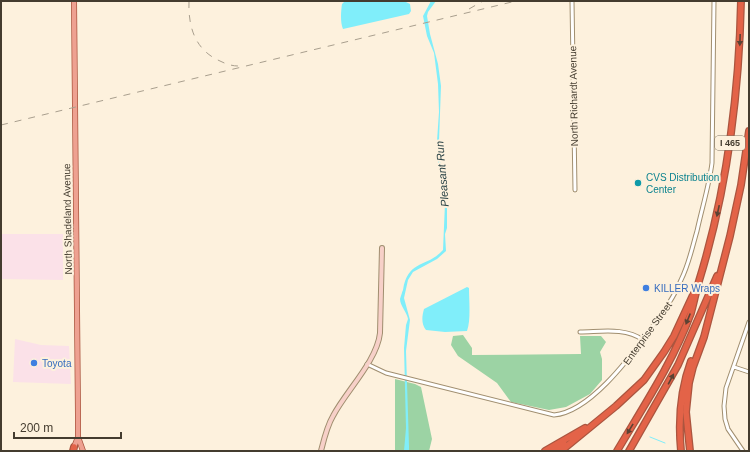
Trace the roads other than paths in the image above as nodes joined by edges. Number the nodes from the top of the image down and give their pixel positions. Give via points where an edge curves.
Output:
1 (74, 1) edge
2 (572, 1) edge
3 (714, 1) edge
4 (741, 1) edge
5 (749, 131) edge
6 (575, 190) dead end
7 (382, 248) dead end
8 (723, 261) junction
9 (699, 282) junction
10 (713, 303) junction
11 (749, 322) edge
12 (580, 332) dead end
13 (643, 340) junction
14 (368, 364) junction
15 (734, 367) junction
16 (749, 372) edge
17 (596, 422) junction
18 (578, 436) junction
19 (78, 437) junction
20 (74, 450) edge
21 (83, 451) edge
22 (321, 451) edge
23 (545, 451) edge
24 (553, 451) edge
25 (561, 451) edge
26 (617, 451) edge
27 (629, 451) edge
28 (681, 451) edge
29 (690, 451) edge
30 (744, 451) edge

1 - 19 main road, North Shadeland Avenue
2 - 6 street, North Richardt Avenue
3 - 13 street, Enterprise Street via 713,145 707,189 682,280
4 -> 9 highway, I 465 via 731,137 716,220
5 - 8 highway, I 465 via 738,202
7 - 14 street via 380,336
8 - 10 highway
27 -> 8 highway, I 465 via 678,365
9 - 17 highway via 674,336 654,368 635,389
9 -> 26 highway, I 465 via 691,312 674,350
10 - 28 highway via 683,386 679,418
10 - 29 highway via 688,389
11 - 15 street
12 - 13 street via 625,332
13 - 14 street, Enterprise Street via 625,364 601,388 579,405 562,414 554,415 412,380 383,372
14 - 22 street via 334,414
15 - 16 street
15 - 30 street via 725,395 724,414 730,432
17 - 18 highway
17 - 23 highway
18 - 24 highway
18 - 25 highway
19 - 20 main road, North Shadeland Avenue
19 - 21 main road, North Shadeland Avenue

